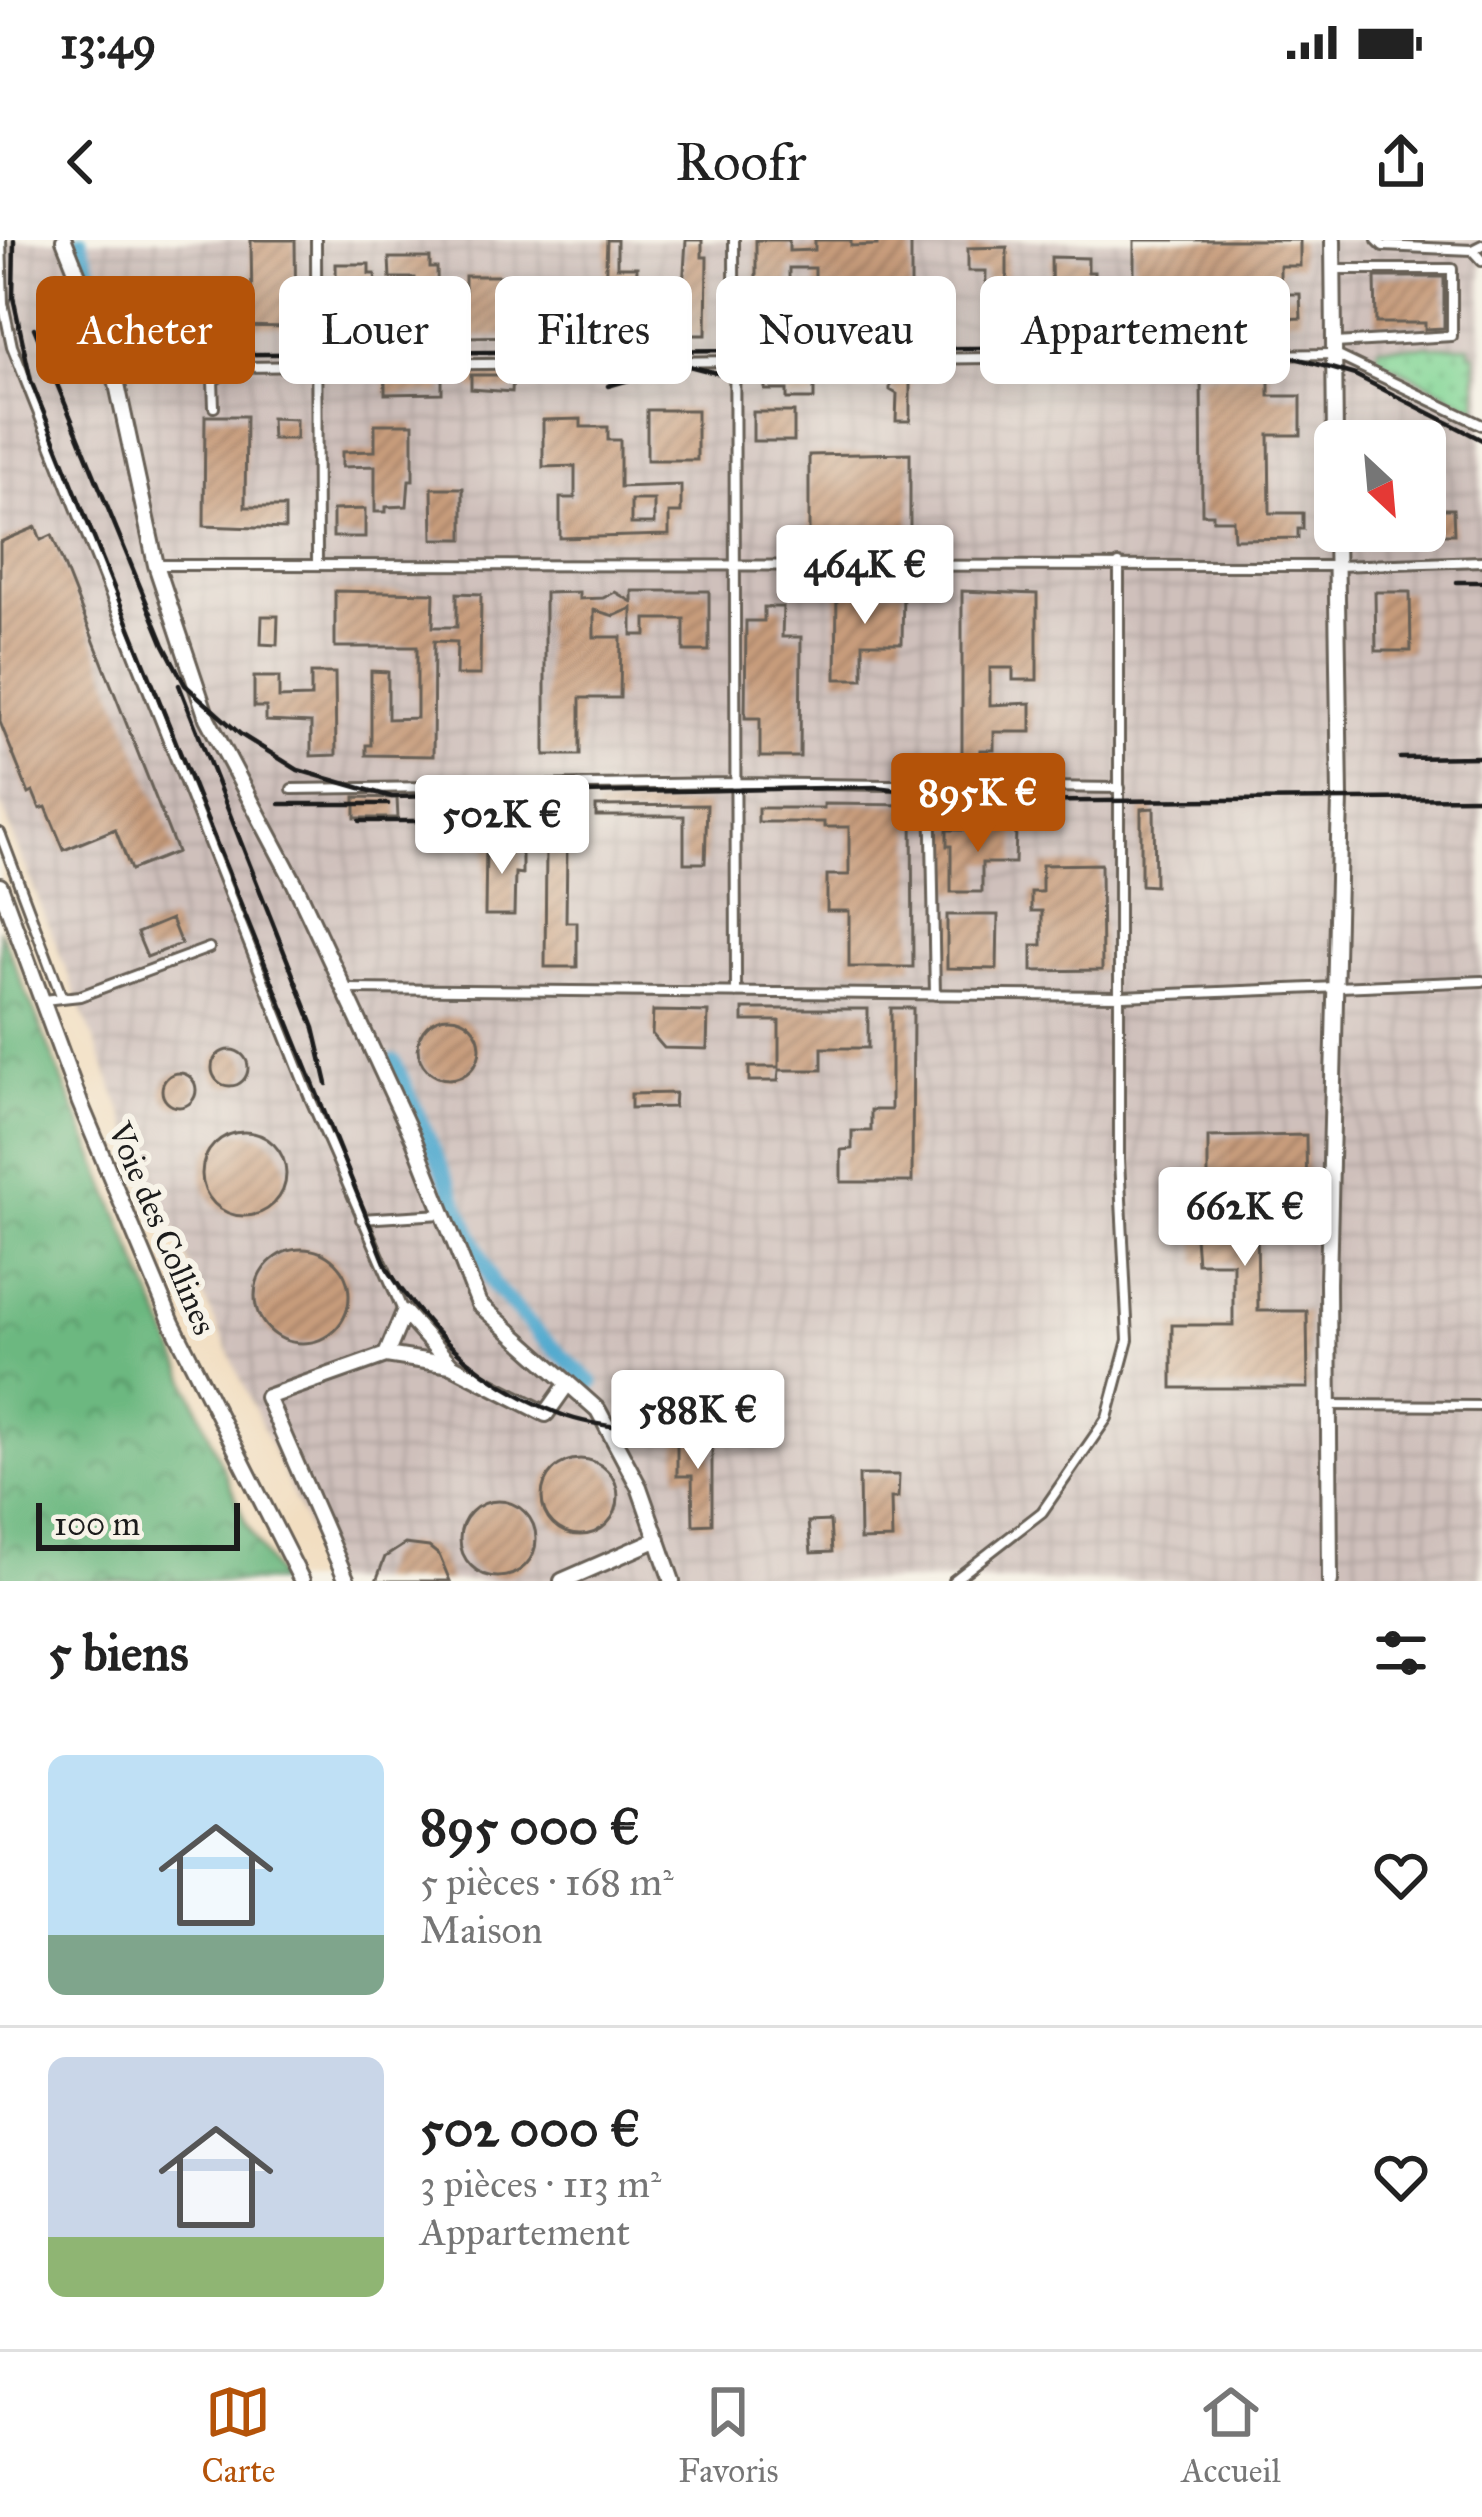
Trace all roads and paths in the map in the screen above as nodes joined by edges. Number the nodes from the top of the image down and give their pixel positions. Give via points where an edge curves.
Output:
1 (2, 240) edge
2 (64, 240) edge
3 (316, 240) edge
4 (734, 240) edge
5 (1333, 240) edge
6 (1377, 240) edge
7 (1397, 243) edge
8 (1439, 244) edge
9 (1482, 245) edge
10 (1472, 250) junction
11 (1482, 261) edge
12 (1333, 269) junction
13 (316, 276) edge
14 (735, 276) edge
15 (1334, 348) junction
16 (956, 357) edge
17 (716, 362) edge
18 (471, 363) edge
19 (279, 365) edge
20 (317, 384) edge
21 (736, 384) edge
22 (214, 407) dead end
23 (1335, 420) edge
24 (1482, 425) edge
25 (1337, 552) edge
26 (1482, 561) edge
27 (737, 564) junction
28 (1119, 564) junction
29 (317, 565) junction
30 (156, 566) junction
31 (1337, 566) junction
32 (734, 783) junction
33 (931, 784) junction
34 (1120, 788) junction
35 (292, 789) dead end
36 (0, 833) edge
37 (20, 886) junction
38 (1, 889) edge
39 (209, 948) dead end
40 (1482, 981) edge
41 (344, 989) junction
42 (1334, 990) junction
43 (736, 993) junction
44 (934, 995) junction
45 (1121, 996) junction
46 (62, 998) junction
47 (43, 1000) junction
48 (444, 1214) junction
49 (360, 1220) junction
50 (404, 1312) junction
51 (386, 1355) junction
52 (451, 1365) junction
53 (568, 1383) junction
54 (1327, 1405) junction
55 (1482, 1406) edge
56 (658, 1539) junction
57 (1332, 1576) edge
58 (302, 1581) edge
59 (347, 1581) edge
60 (562, 1581) edge
61 (672, 1581) edge
62 (953, 1581) edge

1 - 49 lane via 12,346
2 - 30 street via 112,361
3 - 13 lane
4 - 14 lane
5 - 12 street
6 - 7 lane
7 - 8 lane
8 - 10 lane
9 - 10 lane
10 - 11 lane
12 - 15 street
12 - 15 lane via 1452,269 1452,336
15 - 16 lane
15 - 23 street
15 - 24 lane
17 - 18 lane
19 - 22 lane via 233,367 213,381
20 - 29 lane
21 - 27 lane
25 - 31 street
26 - 31 lane
27 - 28 lane
27 - 29 lane
27 - 32 lane
28 - 31 lane
28 - 34 lane
29 - 30 lane
30 - 41 street via 207,718
31 - 42 street
32 - 33 lane
32 - 35 lane
32 - 43 lane
33 - 34 lane
33 - 44 lane
34 - 45 lane
36 - 37 lane
37 - 38 lane
37 - 46 lane
38 - 47 street, Voie des Collines
39 - 46 lane
40 - 42 lane
41 - 43 lane
41 - 48 street
42 - 45 lane
42 - 54 street
43 - 44 lane
44 - 45 lane
45 - 62 lane via 1118,1159 1128,1340 1107,1418 1042,1512
46 - 47 lane
47 - 58 street, Voie des Collines via 172,1323
48 - 49 lane
48 - 53 street via 479,1304
49 - 50 lane
50 - 51 street
50 - 52 street
51 - 52 street
51 - 59 street via 267,1397
52 - 53 street via 546,1414
53 - 56 street via 598,1410
54 - 55 lane
54 - 57 street
56 - 60 street
56 - 61 street

